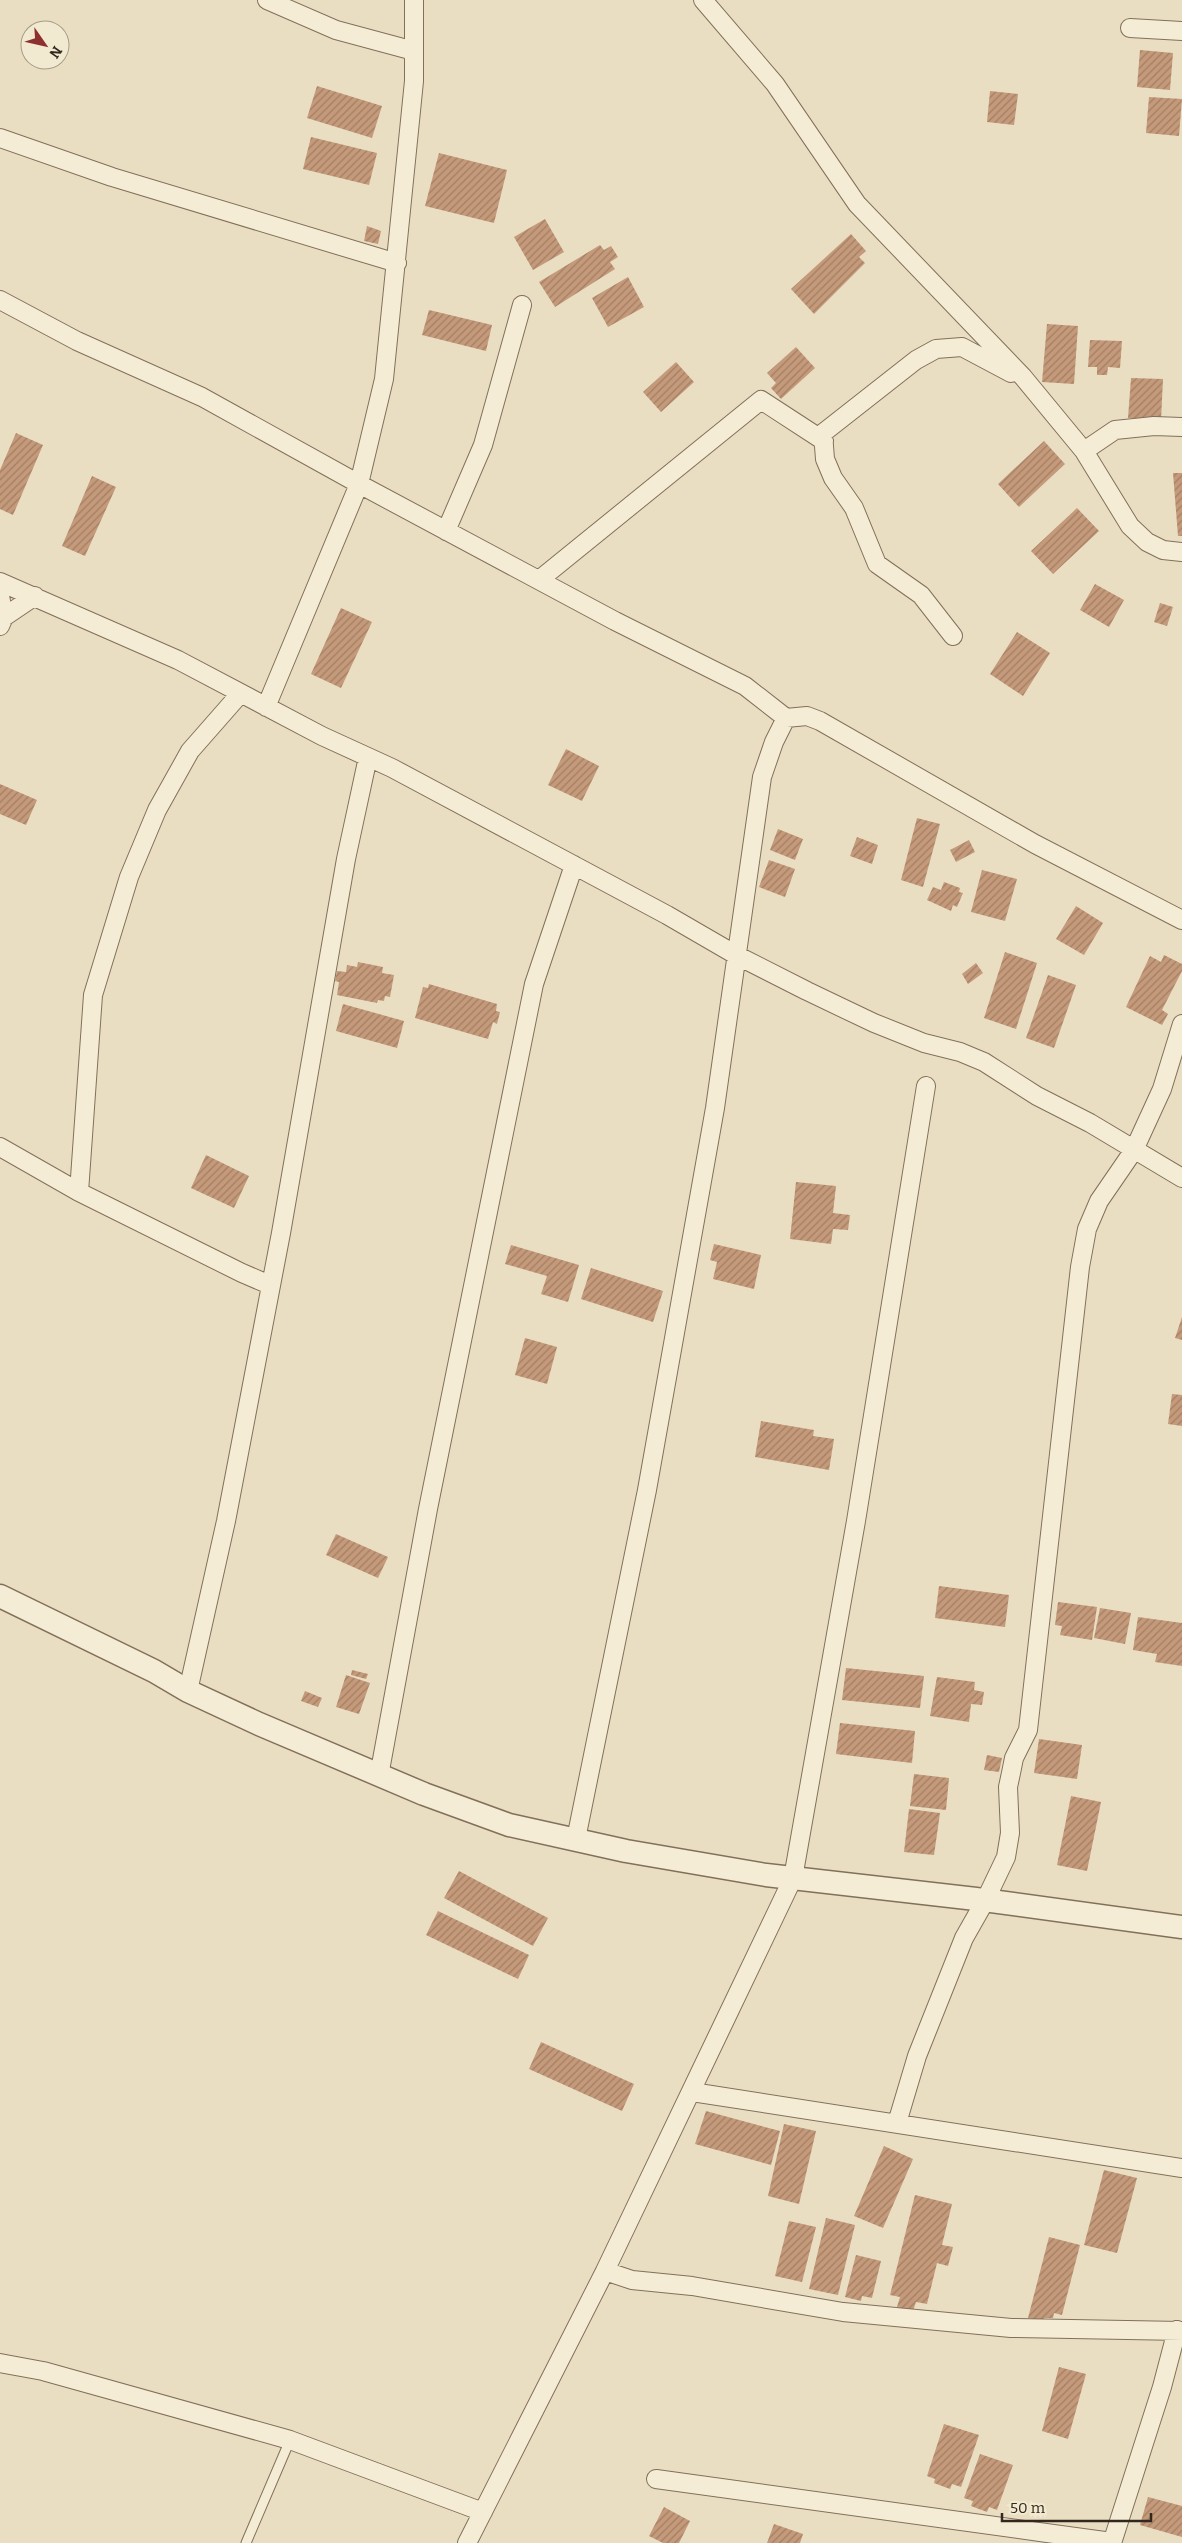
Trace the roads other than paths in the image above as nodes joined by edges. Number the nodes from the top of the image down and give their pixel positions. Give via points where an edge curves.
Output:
1 (267, 0) edge
2 (414, 0) edge
3 (703, 0) edge
4 (1130, 28) dead end
5 (1182, 31) edge
6 (414, 52) junction
7 (0, 138) edge
8 (397, 262) junction
9 (0, 300) edge
10 (522, 305) dead end
11 (1029, 384) junction
12 (1182, 427) edge
13 (824, 441) junction
14 (1084, 452) junction
15 (359, 484) junction
16 (446, 531) junction
17 (1182, 552) edge
18 (539, 580) junction
19 (0, 582) edge
20 (0, 596) edge
21 (35, 596) junction
22 (2, 621) edge
23 (954, 636) dead end
24 (240, 694) junction
25 (266, 707) junction
26 (786, 718) junction
27 (368, 757) junction
28 (574, 864) junction
29 (1182, 920) edge
30 (736, 956) junction
31 (1182, 1024) edge
32 (926, 1086) dead end
33 (0, 1147) edge
34 (1134, 1150) junction
35 (1182, 1178) edge
36 (80, 1192) junction
37 (270, 1284) junction
38 (0, 1596) edge
39 (188, 1692) junction
40 (380, 1776) junction
41 (576, 1840) junction
42 (793, 1878) junction
43 (986, 1901) junction
44 (1182, 1927) edge
45 (692, 2092) junction
46 (897, 2123) junction
47 (1182, 2168) edge
48 (605, 2271) junction
49 (1179, 2330) edge
50 (0, 2364) edge
51 (290, 2440) junction
52 (656, 2479) dead end
53 (483, 2512) junction
54 (246, 2543) edge
55 (467, 2543) edge
56 (1112, 2543) edge

1 - 6 street via 336,30
2 - 6 street
3 - 11 street via 774,84 857,204
4 - 5 street
6 - 8 street
7 - 8 street via 112,177
8 - 15 street via 384,379
9 - 15 street via 77,341 202,397
10 - 16 street via 483,445
11 - 13 street via 962,347 936,349 916,360 883,389 861,402 824,433
11 - 14 street
12 - 14 street via 1115,430
13 - 18 street via 761,400
13 - 23 street via 825,459 833,478 854,508 877,564 921,595
14 - 17 street via 1130,526 1147,542 1163,550
15 - 16 street
15 - 25 street
16 - 18 street
18 - 26 street via 745,686
19 - 21 street
20 - 22 street
21 - 22 street
21 - 24 street via 178,660
24 - 25 street
24 - 36 street via 190,751 157,810 129,877 94,995
25 - 27 street
26 - 29 street via 807,716 820,721 1035,844
26 - 30 street via 762,777
27 - 28 street
27 - 37 street via 342,878
28 - 30 street
28 - 40 street via 534,984 430,1499
30 - 34 street via 874,1023 984,1062 1037,1096
30 - 41 street via 715,1108 647,1490
31 - 34 street via 1162,1090
32 - 42 street
33 - 36 street
34 - 35 street
34 - 43 street via 1099,1200 1088,1229 1080,1267 1028,1730 1014,1758 1008,1787 1010,1833 1006,1858
36 - 37 street
37 - 39 street via 226,1521
38 - 39 street via 154,1671
39 - 40 street
40 - 41 street via 509,1824
41 - 42 street
42 - 43 street
42 - 45 street
43 - 44 street
43 - 46 street via 964,1938 917,2056
45 - 46 street
45 - 48 street
46 - 47 street
48 - 49 street via 632,2280 692,2286 843,2312 1011,2328
48 - 53 street
49 - 56 street
50 - 51 street via 44,2372
51 - 53 street
51 - 54 lane
52 - 56 street
53 - 55 street

